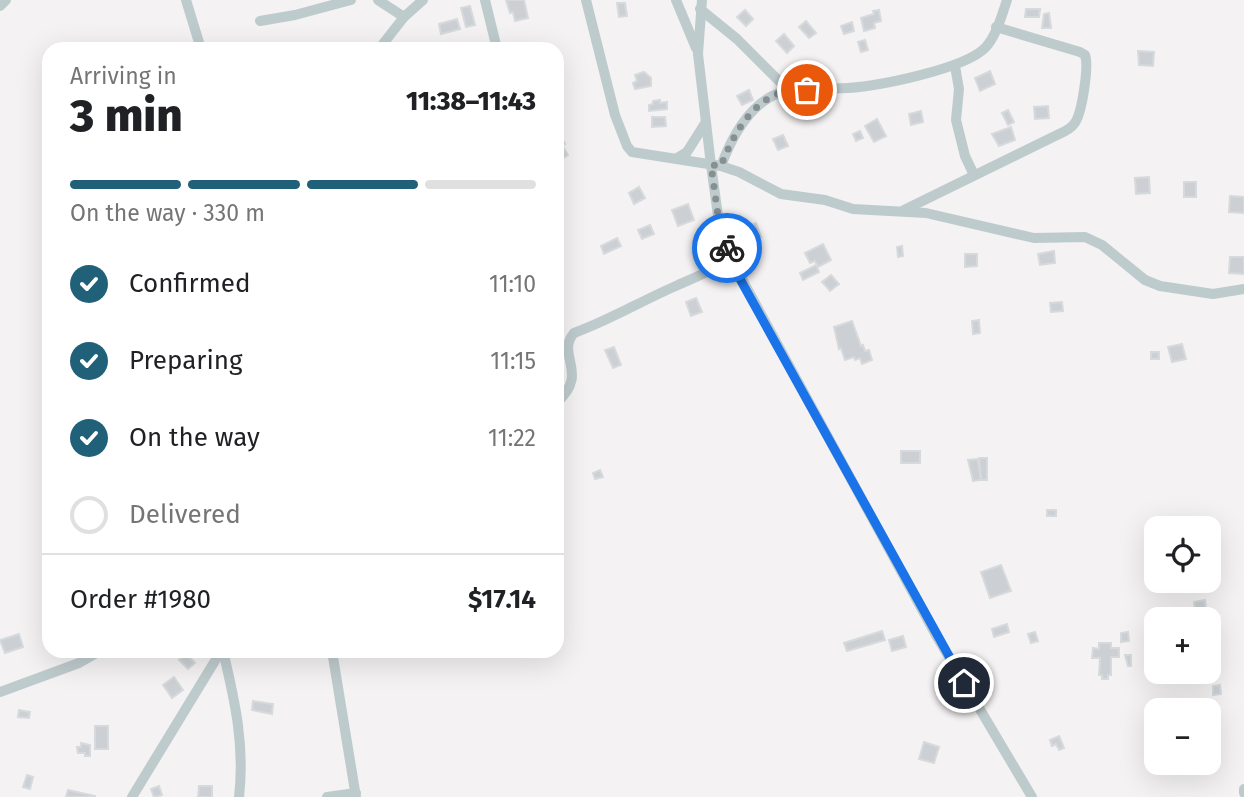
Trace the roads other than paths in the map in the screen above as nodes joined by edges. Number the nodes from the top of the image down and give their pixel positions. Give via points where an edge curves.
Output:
1 (6, 0) edge
2 (186, 0) edge
3 (351, 0) edge
4 (378, 0) edge
5 (423, 0) edge
6 (485, 0) edge
7 (586, 0) edge
8 (676, 0) edge
9 (1007, 0) edge
10 (701, 5) edge
11 (0, 6) edge
12 (404, 17) junction
13 (260, 21) dead end
14 (996, 27) junction
15 (199, 42) edge
16 (384, 42) edge
17 (494, 42) edge
18 (698, 54) junction
19 (955, 66) junction
20 (789, 91) junction
21 (706, 122) junction
22 (677, 158) junction
23 (716, 166) junction
24 (974, 175) junction
25 (901, 211) junction
26 (731, 259) junction
27 (1244, 289) edge
28 (564, 396) edge
29 (88, 658) edge
30 (218, 658) edge
31 (224, 658) edge
32 (333, 658) edge
33 (0, 692) edge
34 (356, 795) edge
35 (132, 797) edge
36 (239, 797) edge
37 (327, 797) edge
38 (1032, 797) edge

1 - 11 street
2 - 15 street
3 - 13 street
4 - 12 street
5 - 12 street
6 - 17 street
7 - 22 street via 627,146 640,155
8 - 18 street
9 - 14 street
10 - 18 street
10 - 20 street
12 - 16 street
14 - 19 street via 985,48
14 - 24 street via 1080,52 1087,61 1085,83 1077,120 1069,128
18 - 21 street
19 - 20 street via 856,87
19 - 24 street via 959,89 956,120
20 - 23 street via 769,99 751,114
21 - 22 street via 687,152
21 - 23 street
22 - 23 street
23 - 25 street via 739,172 781,194 867,211
23 - 26 street via 719,223
24 - 25 street
25 - 27 street via 1022,236 1085,237 1160,286 1213,294
26 - 28 street via 701,277 574,332 567,349 573,366 570,390
26 - 38 street via 937,637
29 - 33 street
30 - 35 street
31 - 36 street via 242,752
32 - 34 street
34 - 37 street

